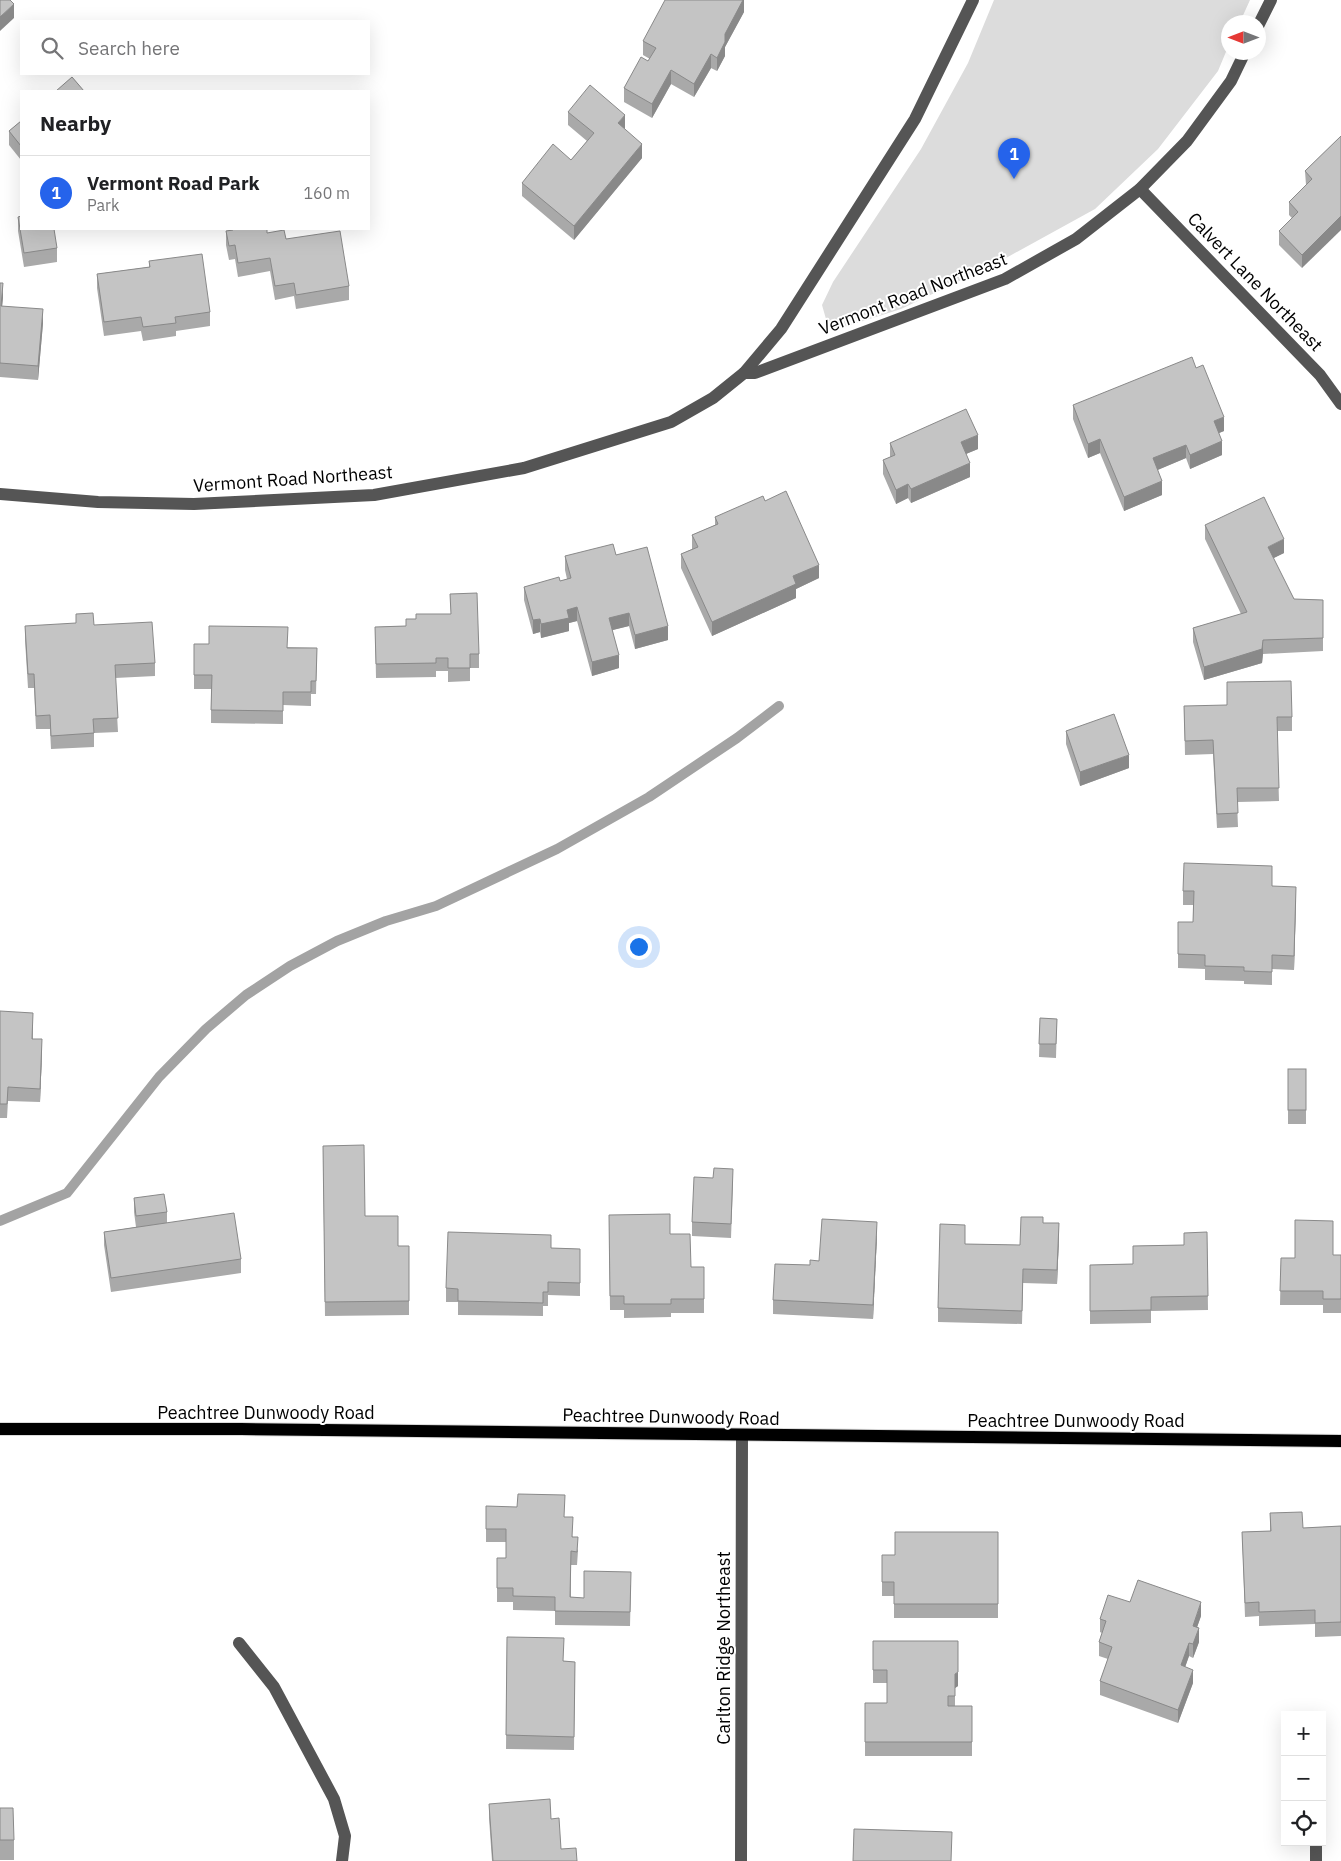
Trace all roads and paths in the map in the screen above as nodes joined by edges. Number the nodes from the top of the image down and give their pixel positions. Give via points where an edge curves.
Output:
1 (973, 0) edge
2 (1272, 0) edge
3 (1264, 15) edge
4 (1241, 60) edge
5 (1140, 188) junction
6 (744, 373) junction
7 (1341, 404) edge
8 (0, 494) edge
9 (0, 1429) edge
10 (742, 1436) junction
11 (1341, 1441) edge
12 (239, 1643) dead end
13 (1316, 1846) edge
14 (342, 1861) edge
15 (741, 1861) edge
16 (1316, 1861) edge

1 - 6 street, Vermont Road Northeast via 915,119 781,329
2 - 3 street
4 - 5 street, Vermont Road Northeast via 1231,81 1187,140
5 - 6 street, Vermont Road Northeast via 1076,240 1005,279 755,373
5 - 7 street, Calvert Lane Northeast via 1320,375
6 - 8 street, Vermont Road Northeast via 714,398 671,422 524,468 374,495 194,504 98,502
9 - 10 main road, Peachtree Dunwoody Road
10 - 11 main road, Peachtree Dunwoody Road
10 - 15 street, Carlton Ridge Northeast
12 - 14 street via 274,1687 334,1799 345,1836
13 - 16 street

